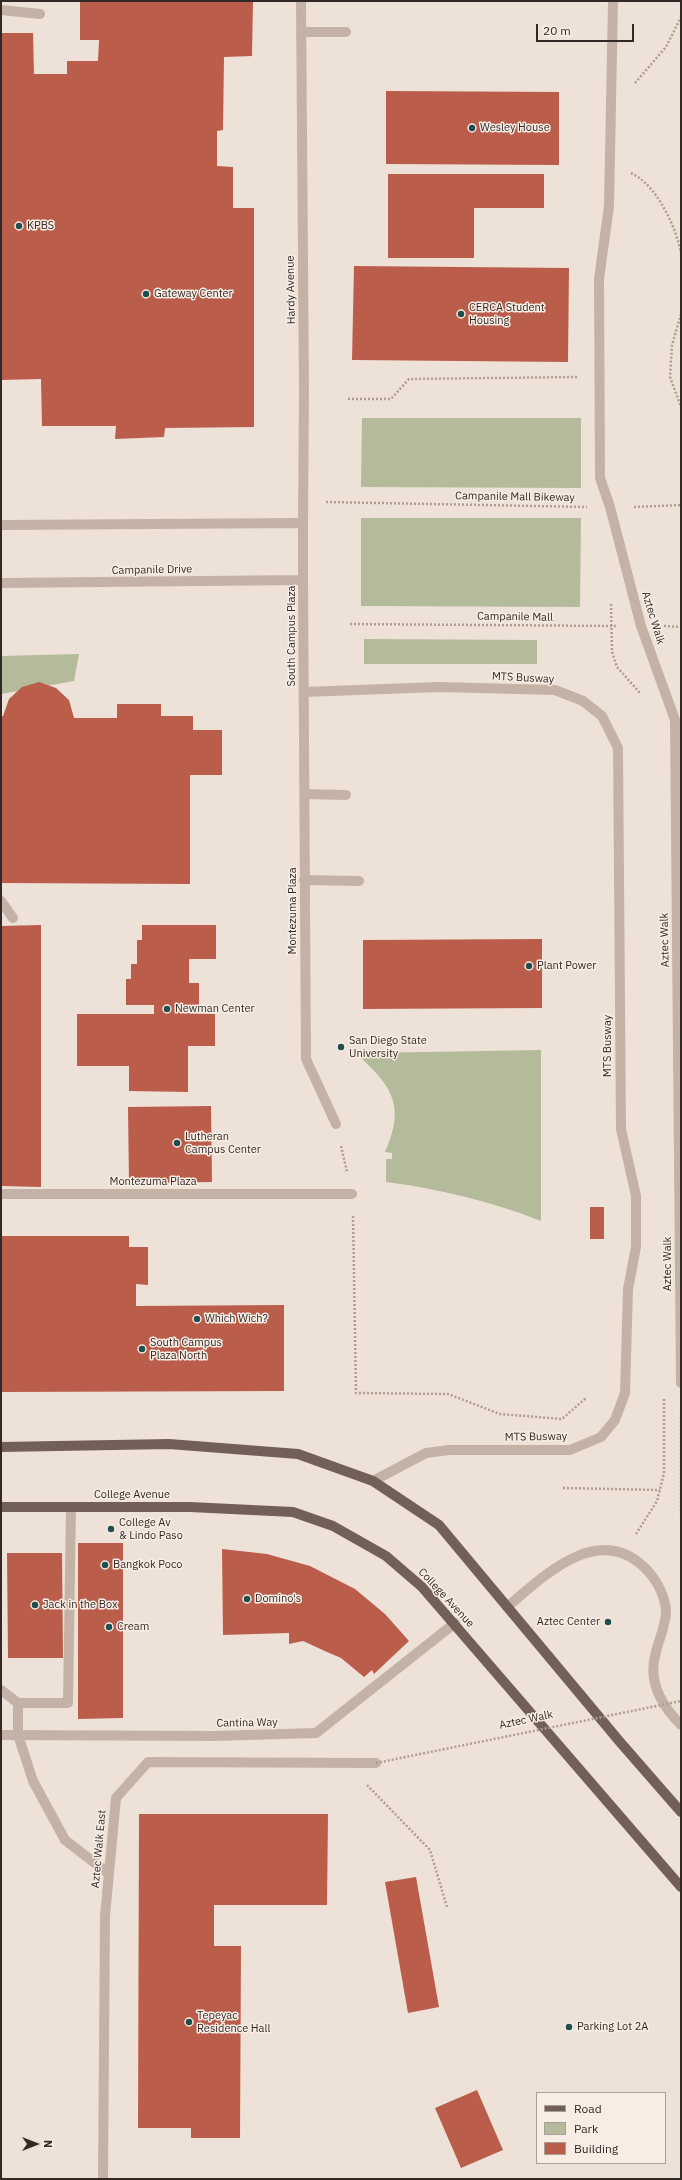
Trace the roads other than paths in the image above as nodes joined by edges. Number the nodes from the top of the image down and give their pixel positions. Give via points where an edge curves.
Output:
1 (301, 1) edge
2 (613, 1) edge
3 (1, 10) edge
4 (40, 14) dead end
5 (301, 32) junction
6 (346, 32) dead end
7 (303, 523) junction
8 (1, 525) edge
9 (303, 580) junction
10 (1, 583) edge
11 (304, 692) junction
12 (305, 794) junction
13 (346, 795) dead end
14 (304, 880) junction
15 (359, 881) dead end
16 (1, 901) edge
17 (14, 918) dead end
18 (336, 1124) road end
19 (1, 1194) edge
20 (352, 1194) road end
21 (681, 1383) edge
22 (1, 1447) edge
23 (373, 1481) junction
24 (1, 1508) edge
25 (71, 1508) junction
26 (507, 1607) junction
27 (454, 1623) junction
28 (1, 1690) edge
29 (18, 1702) junction
30 (681, 1725) edge
31 (1, 1735) edge
32 (18, 1735) junction
33 (376, 1763) road end
34 (681, 1812) edge
35 (109, 1874) junction
36 (681, 1887) edge
37 (103, 2179) edge

1 - 5 street, Hardy Avenue
2 - 21 street, Aztec Walk via 609,206 599,279 600,478 641,626 674,720
3 - 4 street
5 - 6 street
5 - 7 street, Hardy Avenue
7 - 8 street
7 - 9 street, Hardy Avenue
9 - 10 street, Campanile Drive
9 - 11 street, South Campus Plaza
11 - 12 street, Montezuma Plaza
11 - 23 street, MTS Busway via 439,687 555,690 583,701 602,716 618,748 621,1129 636,1196 636,1247 628,1289 625,1393 615,1420 601,1437 570,1450 448,1450 426,1453
12 - 13 street
12 - 14 street, Montezuma Plaza
14 - 15 street
14 - 18 street, Montezuma Plaza via 306,1059
16 - 17 street
19 - 20 street, Montezuma Plaza
22 - 23 main road via 169,1444 298,1454
23 - 26 main road via 439,1526
24 - 25 main road, College Avenue
25 - 27 main road, College Avenue via 190,1507 293,1512 333,1526 386,1556 422,1587
25 - 29 street via 68,1704
26 - 30 street via 567,1560 585,1553 605,1550 623,1554 637,1561 657,1584 666,1610 653,1672 656,1692 666,1709
26 - 34 main road
27 - 32 street, Cantina Way via 316,1732 236,1736
27 - 36 main road, College Avenue
28 - 29 street
29 - 32 street
31 - 32 street, Cantina Way
32 - 35 street via 33,1781 65,1840
33 - 35 street, Aztec Walk East via 148,1762 116,1798
35 - 37 street, Aztec Walk East via 105,1916

